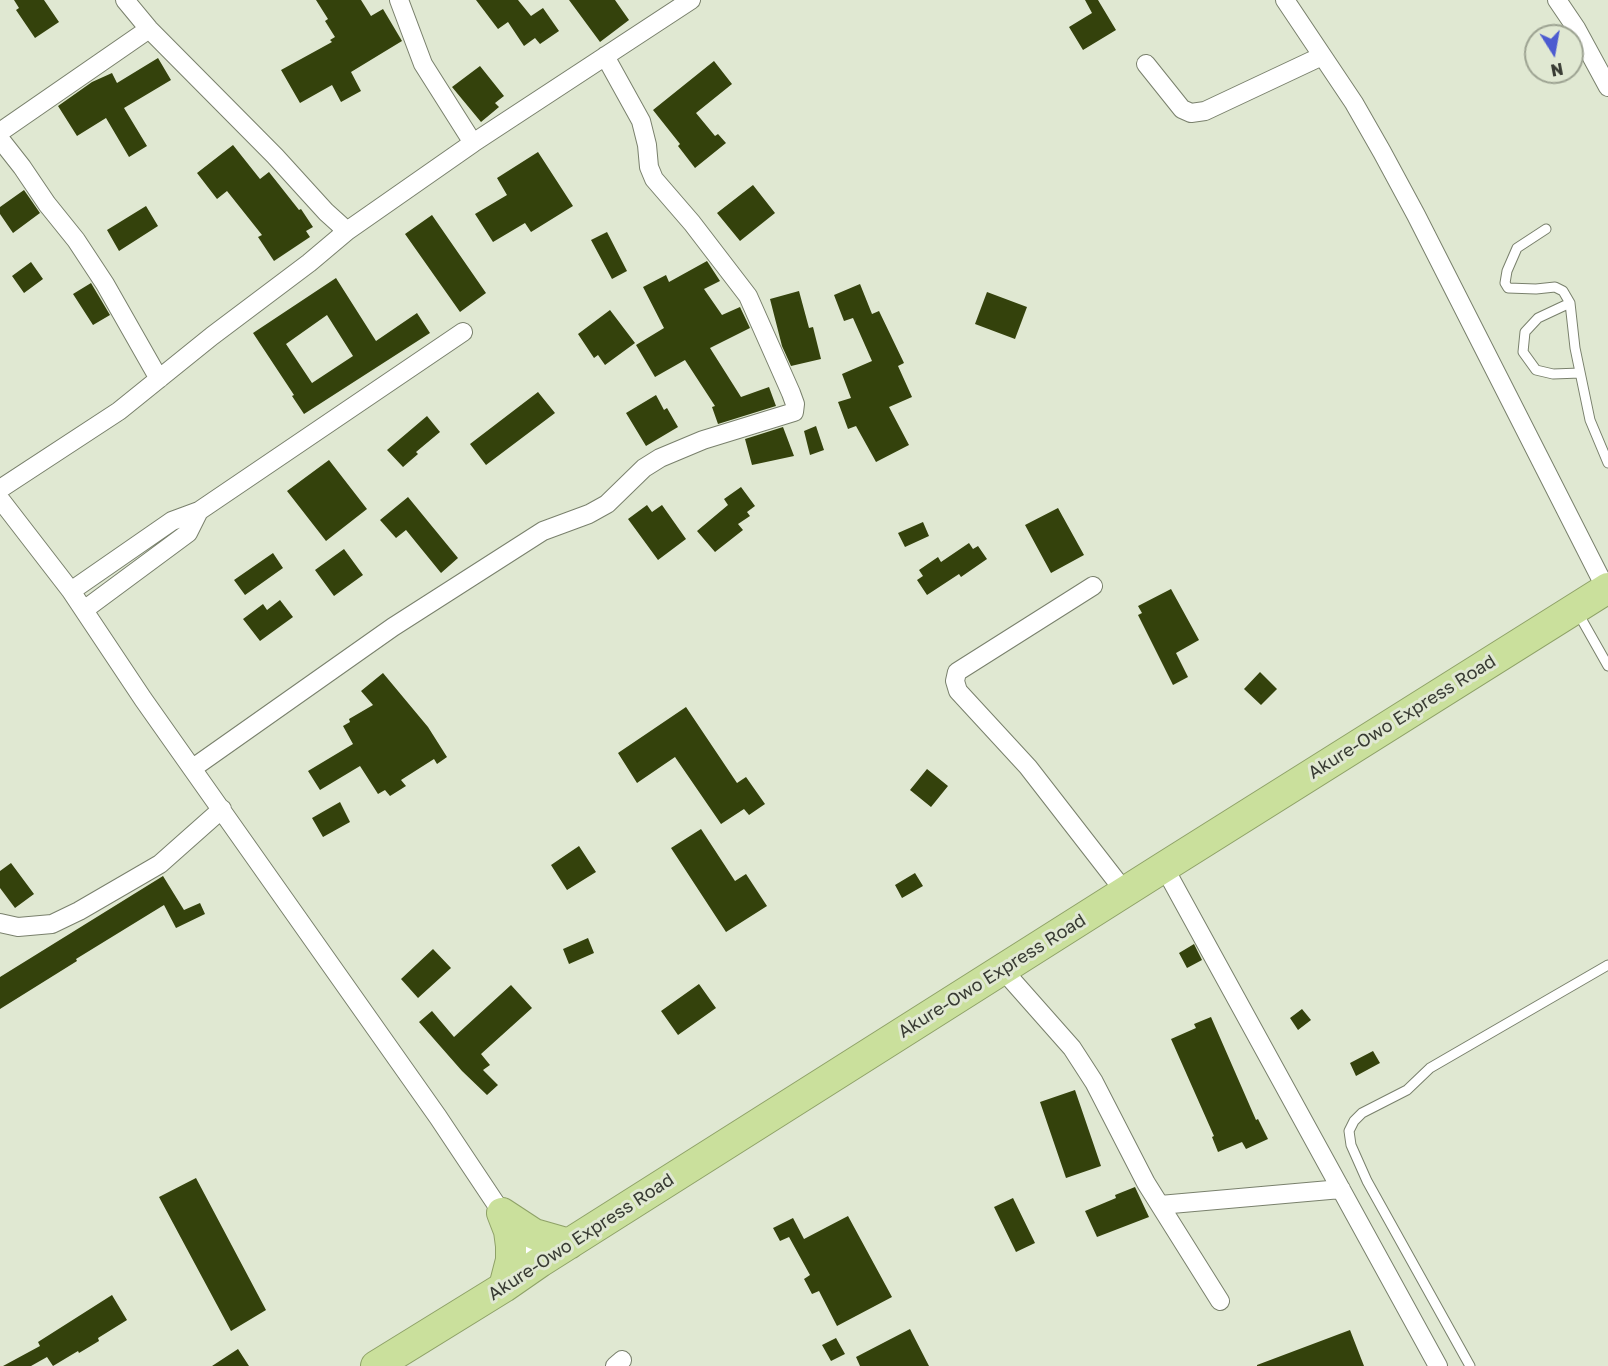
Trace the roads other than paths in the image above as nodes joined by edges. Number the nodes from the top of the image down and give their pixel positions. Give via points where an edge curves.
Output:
1 (125, 0) edge
2 (399, 0) edge
3 (691, 0) edge
4 (1285, 0) edge
5 (1557, 0) edge
6 (149, 29) junction
7 (605, 56) junction
8 (1322, 56) junction
9 (1146, 64) dead end
10 (1608, 87) edge
11 (0, 132) edge
12 (0, 139) edge
13 (473, 143) junction
14 (1546, 229) dead end
15 (347, 231) junction
16 (1570, 303) junction
17 (463, 332) dead end
18 (1580, 374) junction
19 (159, 379) junction
20 (1608, 463) edge
21 (0, 489) edge
22 (0, 499) edge
23 (199, 511) junction
24 (1093, 586) dead end
25 (1607, 589) edge
26 (71, 591) junction
27 (1575, 609) junction
28 (84, 610) junction
29 (1608, 666) edge
30 (193, 768) junction
31 (222, 809) junction
32 (1164, 867) junction
33 (1125, 892) junction
34 (0, 922) edge
35 (1608, 965) edge
36 (1003, 970) junction
37 (1341, 1189) junction
38 (1160, 1205) junction
39 (502, 1213) junction
40 (569, 1244) junction
41 (540, 1262) junction
42 (504, 1287) junction
43 (1220, 1301) dead end
44 (376, 1366) edge
45 (1438, 1366) edge
46 (1470, 1366) edge

1 - 6 street
2 - 13 street via 423,64
3 - 7 street
4 - 8 street
5 - 10 street
6 - 11 street
6 - 15 street
7 - 13 street
7 - 30 street via 641,122 654,178 748,296 791,393 794,412 703,440 660,458 607,504 543,531 393,627
8 - 9 street via 1205,111 1191,113 1182,110
8 - 25 street via 1354,103 1416,215
12 - 19 street via 76,240
13 - 15 street
14 - 16 lane via 1518,248 1505,284 1508,288 1555,287 1563,291
15 - 19 street
16 - 18 lane
16 - 18 lane via 1538,318 1525,332 1523,352 1536,370
17 - 23 street
18 - 20 lane via 1590,420
19 - 21 street via 119,411
22 - 26 street
23 - 26 street via 172,521
23 - 28 street via 188,533
24 - 33 street via 957,672 955,681 958,691 1028,767
25 - 27 highway, Akure-Owo Express Road
26 - 28 street
27 - 29 lane
27 - 32 highway, Akure-Owo Express Road
28 - 30 street
30 - 31 street
31 - 34 street via 160,864 78,911 52,924 18,927
31 - 39 street
32 - 33 highway, Akure-Owo Express Road
32 - 37 street
33 - 36 highway, Akure-Owo Express Road
35 - 46 lane via 1430,1068 1407,1090 1362,1113 1349,1131 1367,1180
36 - 38 street via 1072,1048
36 - 40 highway, Akure-Owo Express Road
37 - 38 street
37 - 45 street
38 - 43 street
39 - 40 highway via 534,1234
39 - 41 street
39 - 42 highway via 511,1246
40 - 41 highway, Akure-Owo Express Road
41 - 42 highway, Akure-Owo Express Road
42 - 44 highway, Akure-Owo Express Road

